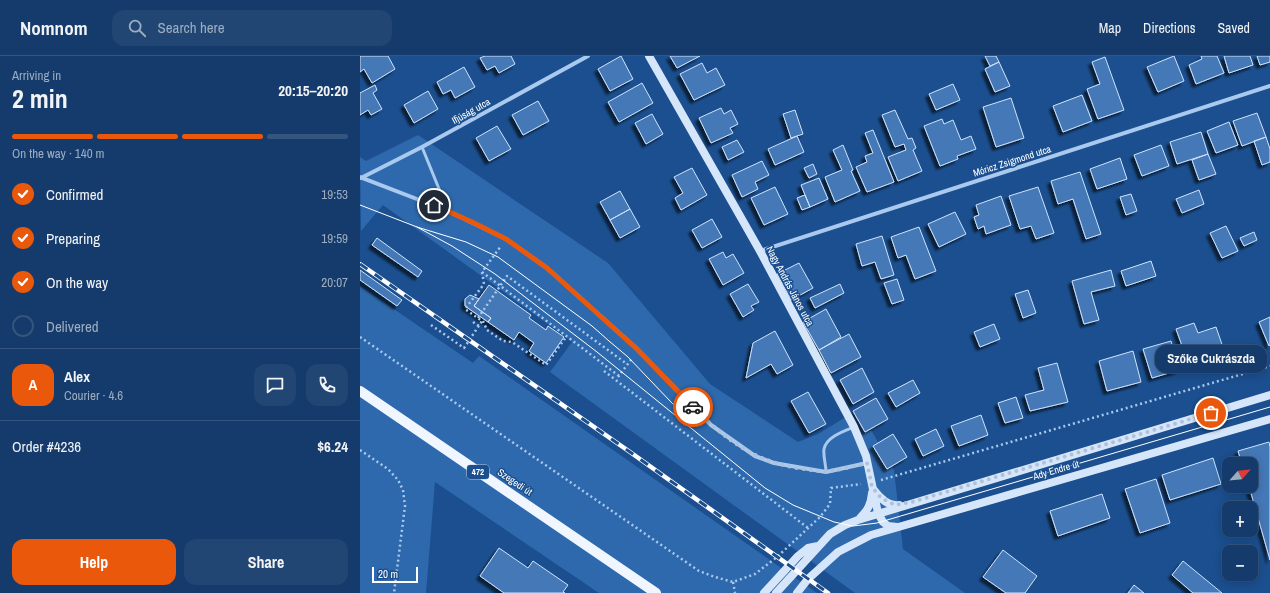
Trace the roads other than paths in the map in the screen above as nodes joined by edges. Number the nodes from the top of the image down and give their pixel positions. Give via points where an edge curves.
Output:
1 (588, 56) edge
2 (649, 56) edge
3 (1270, 86) edge
4 (422, 147) junction
5 (361, 178) edge
6 (448, 211) junction
7 (760, 251) junction
8 (360, 392) edge
9 (1270, 395) edge
10 (1270, 419) edge
11 (854, 427) junction
12 (867, 463) junction
13 (826, 472) junction
14 (871, 485) junction
15 (912, 502) junction
16 (878, 513) junction
17 (858, 520) junction
18 (897, 526) junction
19 (819, 546) junction
20 (838, 552) junction
21 (656, 593) edge
22 (764, 593) edge
23 (776, 593) edge
24 (797, 593) edge

1 - 4 street, Ifjúság utca
2 - 7 street, Nagy András János utca
3 - 7 street, Móricz Zsigmond utca
4 - 5 street, Ifjúság utca
4 - 6 lane
5 - 6 street
6 - 13 street via 506,239 547,268 638,350 711,425 738,445 755,456 774,463
7 - 11 street, Nagy András János utca
8 - 21 main road, Szegedi út / 472
9 - 15 street, Ady Endre út
10 - 18 street, Ady Endre út
11 - 12 street, Nagy András János utca
11 - 13 lane via 836,435 827,443 824,449
12 - 13 street
12 - 14 street, Nagy András János utca
14 - 15 street via 881,498 889,503 895,505
14 - 16 street, Nagy András János utca
14 - 17 street via 870,504
15 - 16 street, Ady Endre út
16 - 17 street, Ady Endre út
16 - 18 street via 888,526
16 - 20 street via 874,530
17 - 19 street, Ady Endre út via 830,534
18 - 20 street, Ady Endre út via 871,535
19 - 22 street via 808,548 798,556
19 - 23 street, Ady Endre út
20 - 24 street, Ady Endre út via 808,579

